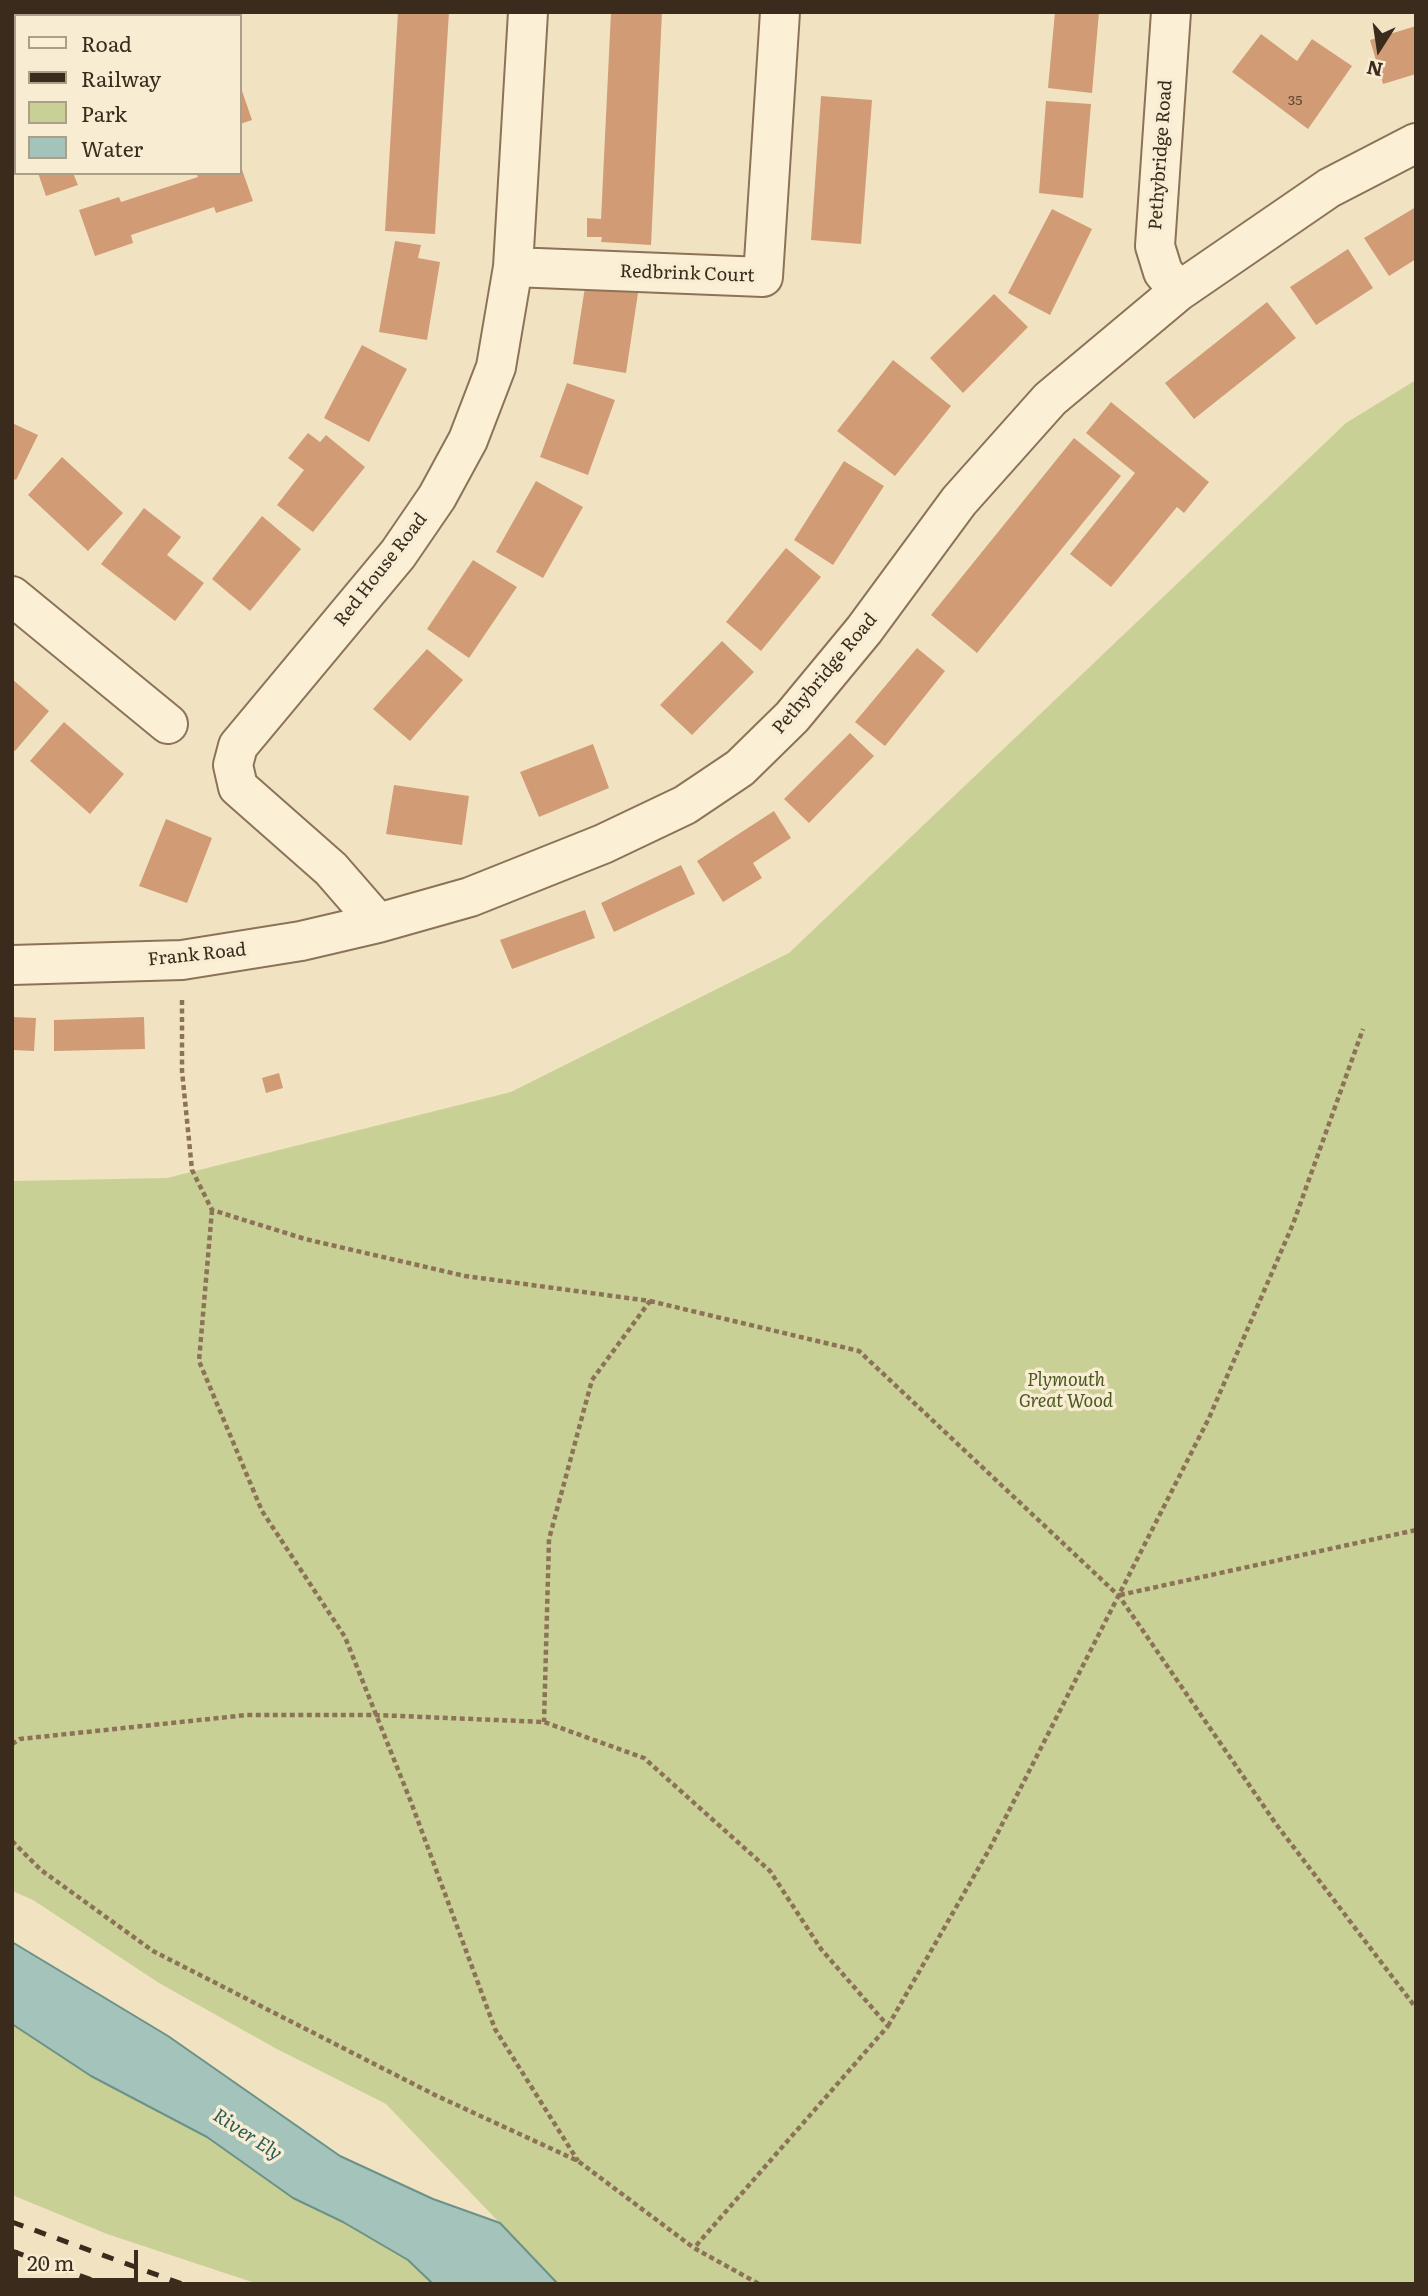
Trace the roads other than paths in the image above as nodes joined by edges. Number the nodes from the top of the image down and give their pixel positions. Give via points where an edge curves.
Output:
1 (528, 12) edge
2 (780, 12) edge
3 (1171, 12) edge
4 (1416, 143) edge
5 (513, 267) junction
6 (1179, 292) junction
7 (12, 596) edge
8 (169, 724) dead end
9 (379, 923) junction
10 (12, 965) edge

1 - 5 street, Red House Road
2 - 5 street, Redbrink Court via 763,276
3 - 6 street, Pethybridge Road via 1155,246 1163,272
4 - 6 street, Pethybridge Road via 1329,188
5 - 9 street, Red House Road via 496,367 468,440 437,497 398,554 238,746 233,765 238,787 331,869
6 - 9 street, Pethybridge Road via 1051,399 959,500 864,630 792,717 740,768 685,805 603,845 470,897
7 - 8 street
9 - 10 street, Frank Road via 182,960

